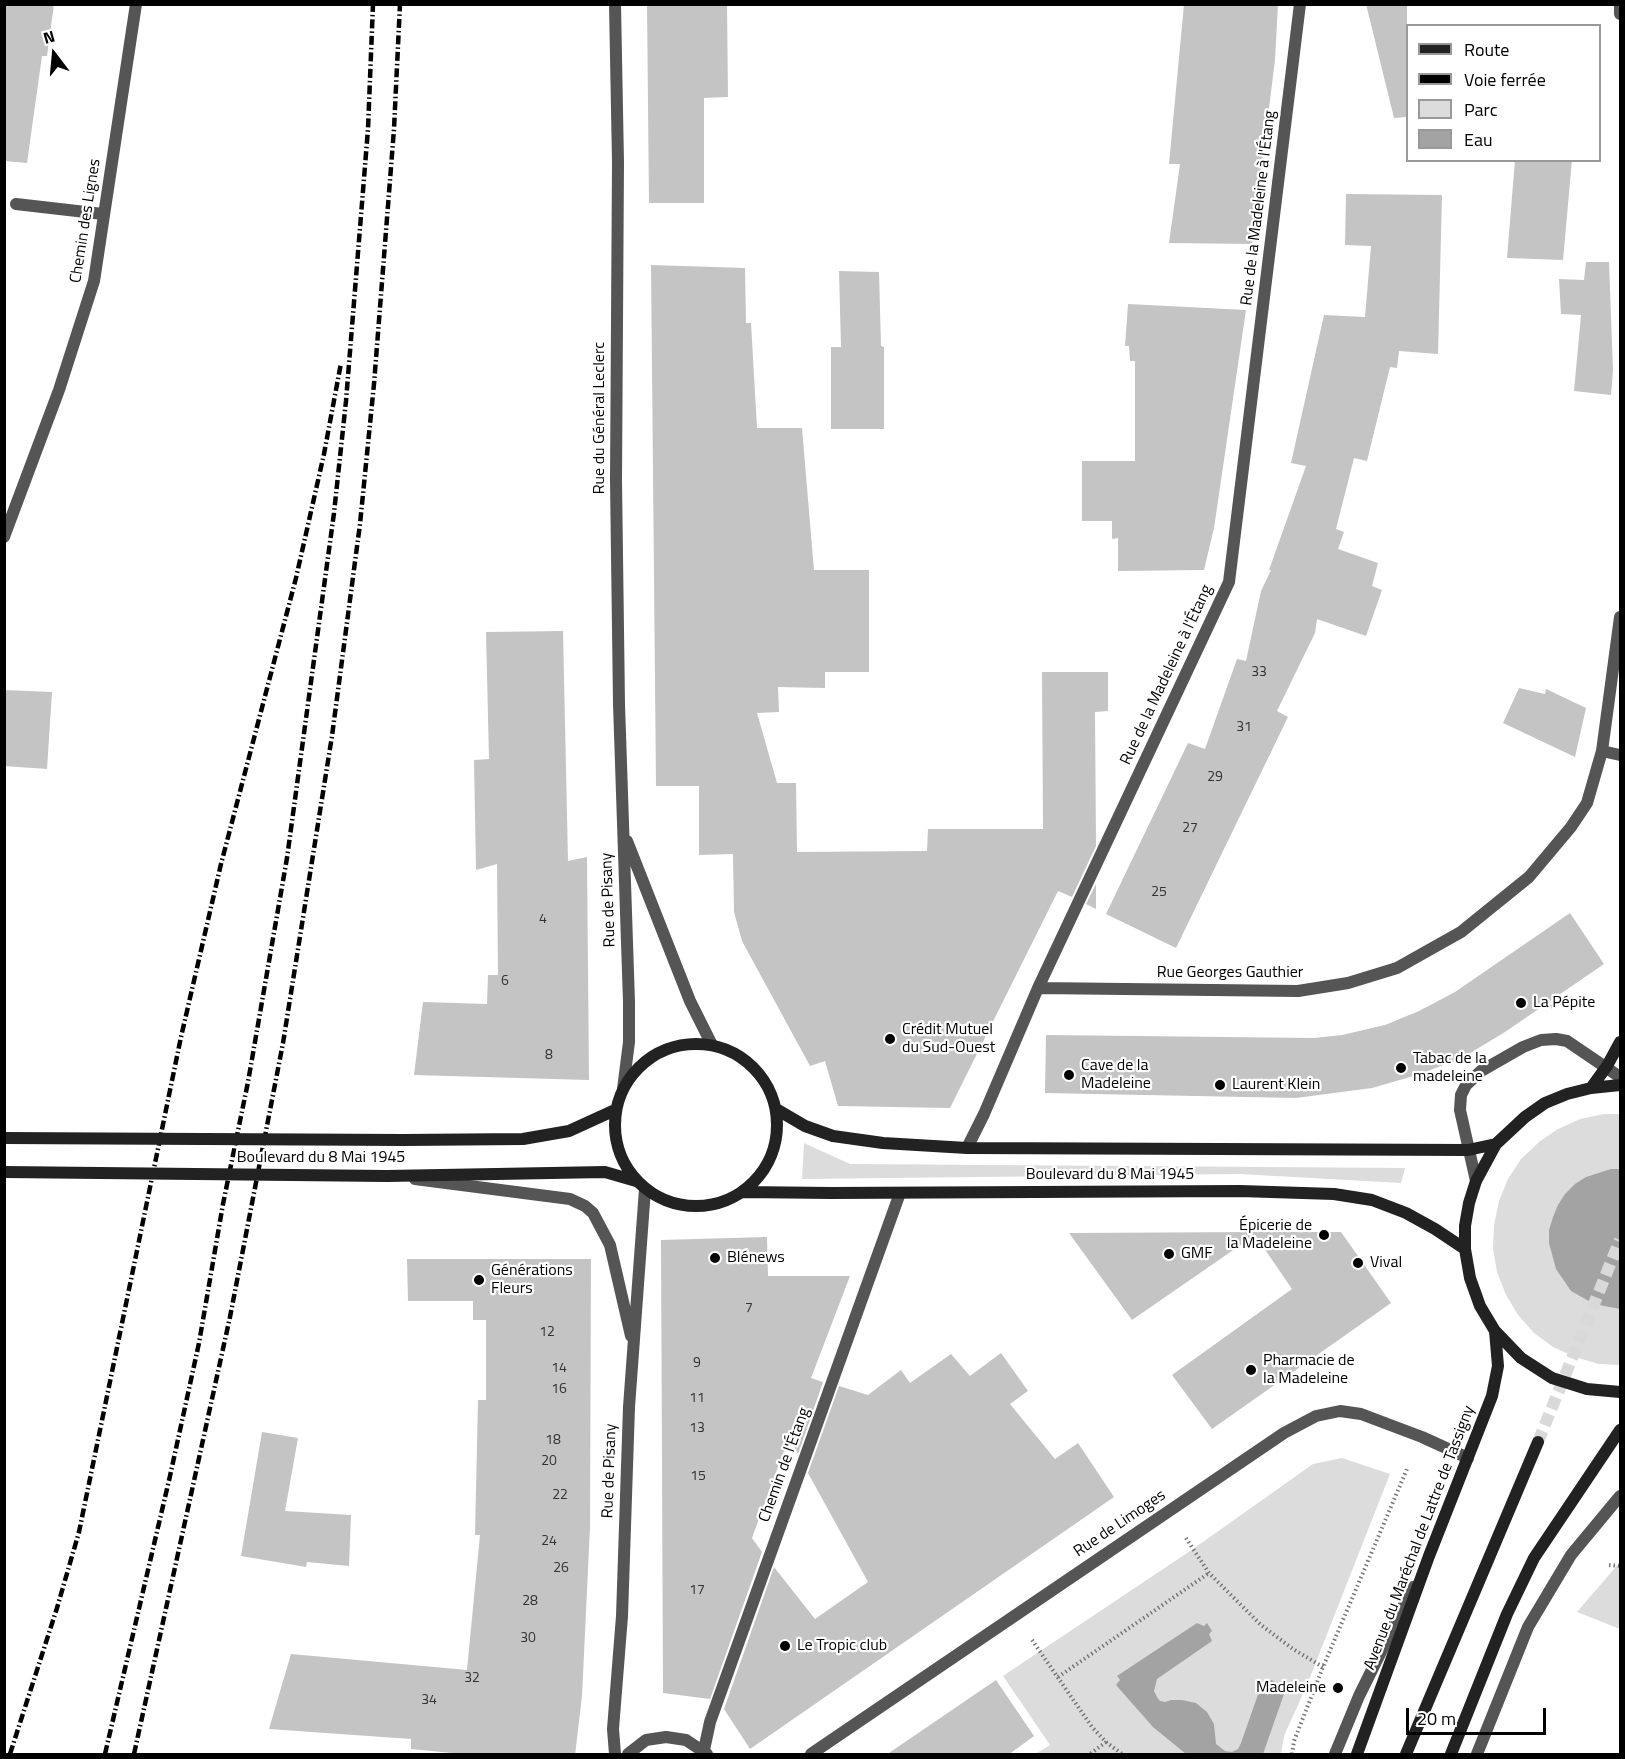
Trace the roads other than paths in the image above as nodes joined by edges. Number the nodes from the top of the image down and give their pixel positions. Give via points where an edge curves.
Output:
1 (136, 4) edge
2 (615, 4) edge
3 (1300, 4) edge
4 (1620, 4) edge
5 (1620, 14) edge
6 (16, 204) dead end
7 (103, 214) junction
8 (4, 537) edge
9 (1620, 617) edge
10 (1602, 751) junction
11 (1620, 755) edge
12 (623, 832) junction
13 (1038, 988) junction
14 (1620, 1042) edge
15 (712, 1044) junction
16 (1607, 1066) junction
17 (1620, 1077) edge
18 (1620, 1085) edge
19 (1591, 1088) junction
20 (623, 1089) junction
21 (776, 1109) junction
22 (615, 1110) junction
23 (4, 1138) edge
24 (1497, 1144) junction
25 (967, 1148) junction
26 (1468, 1150) junction
27 (4, 1172) edge
28 (387, 1176) junction
29 (1476, 1181) junction
30 (641, 1185) junction
31 (743, 1192) junction
32 (900, 1193) junction
33 (1465, 1249) junction
34 (1495, 1331) junction
35 (634, 1350) junction
36 (1620, 1392) edge
37 (1620, 1430) edge
38 (1538, 1442) tunnel mouth
39 (1468, 1458) junction
40 (1620, 1496) edge
41 (1429, 1556) junction
42 (706, 1752) edge
43 (615, 1755) edge
44 (628, 1755) edge
45 (812, 1755) edge
46 (1335, 1755) edge
47 (1357, 1755) edge
48 (1406, 1755) edge
49 (1450, 1755) edge
50 (1477, 1755) edge

1 - 7 street, Chemin des Lignes
2 - 12 street, Rue du Général Leclerc via 616,480
3 - 13 street, Rue de la Madeleine à l'Étang via 1230,582
4 - 5 street
6 - 7 street
7 - 8 street, Chemin des Lignes via 94,281 59,390
9 - 10 street, Rue Georges Gauthier
10 - 11 street
10 - 13 street, Rue Georges Gauthier via 1587,803 1529,878 1461,932 1397,968 1348,983 1298,991
12 - 15 street, Rue de Pisany via 690,1001
12 - 20 street, Rue de Pisany via 629,1042
13 - 25 street, Rue de la Madeleine à l'Étang
14 - 16 main road
15 - 20 main road via 684,1044 658,1053 637,1067
15 - 21 main road via 735,1053 754,1067 768,1086
16 - 17 street
16 - 19 main road
16 - 26 street via 1567,1041 1556,1039 1523,1047 1481,1071 1461,1095
18 - 19 main road
19 - 24 main road via 1545,1103
20 - 22 main road
21 - 25 main road, Boulevard du 8 Mai 1945 via 833,1136
21 - 31 main road via 777,1133 772,1155 760,1176
22 - 23 main road, Boulevard du 8 Mai 1945, bridge via 569,1131 523,1139
22 - 30 main road via 615,1136 622,1160
24 - 26 main road, Boulevard du 8 Mai 1945
24 - 29 main road
25 - 26 main road, Boulevard du 8 Mai 1945
26 - 29 street
27 - 28 main road, Boulevard du 8 Mai 1945, bridge
28 - 30 main road, Boulevard du 8 Mai 1945 via 605,1172
28 - 35 street via 570,1199 585,1206 610,1245
29 - 33 main road via 1467,1214
30 - 31 main road via 663,1199 683,1205 704,1206
30 - 35 street, Rue de Pisany
31 - 32 main road, Boulevard du 8 Mai 1945
32 - 33 main road, Boulevard du 8 Mai 1945 via 1334,1194 1372,1200 1406,1213
32 - 42 street, Chemin de l'Étang via 710,1722
33 - 34 main road via 1480,1306
34 - 36 main road via 1521,1358 1552,1378 1587,1389
34 - 39 main road, Avenue du Maréchal de Lattre de Tassigny via 1498,1366 1492,1396
35 - 43 street, Rue de Pisany via 613,1729
37 - 49 main road via 1534,1558
38 - 48 main road
39 - 41 main road, Avenue du Maréchal de Lattre de Tassigny
39 - 45 street, Rue de Limoges via 1361,1414 1340,1411 1316,1416 1284,1433
40 - 50 street via 1571,1555 1528,1627
41 - 46 street via 1359,1696
41 - 47 main road, Avenue du Maréchal de Lattre de Tassigny
42 - 44 street via 686,1740 666,1737 646,1740

